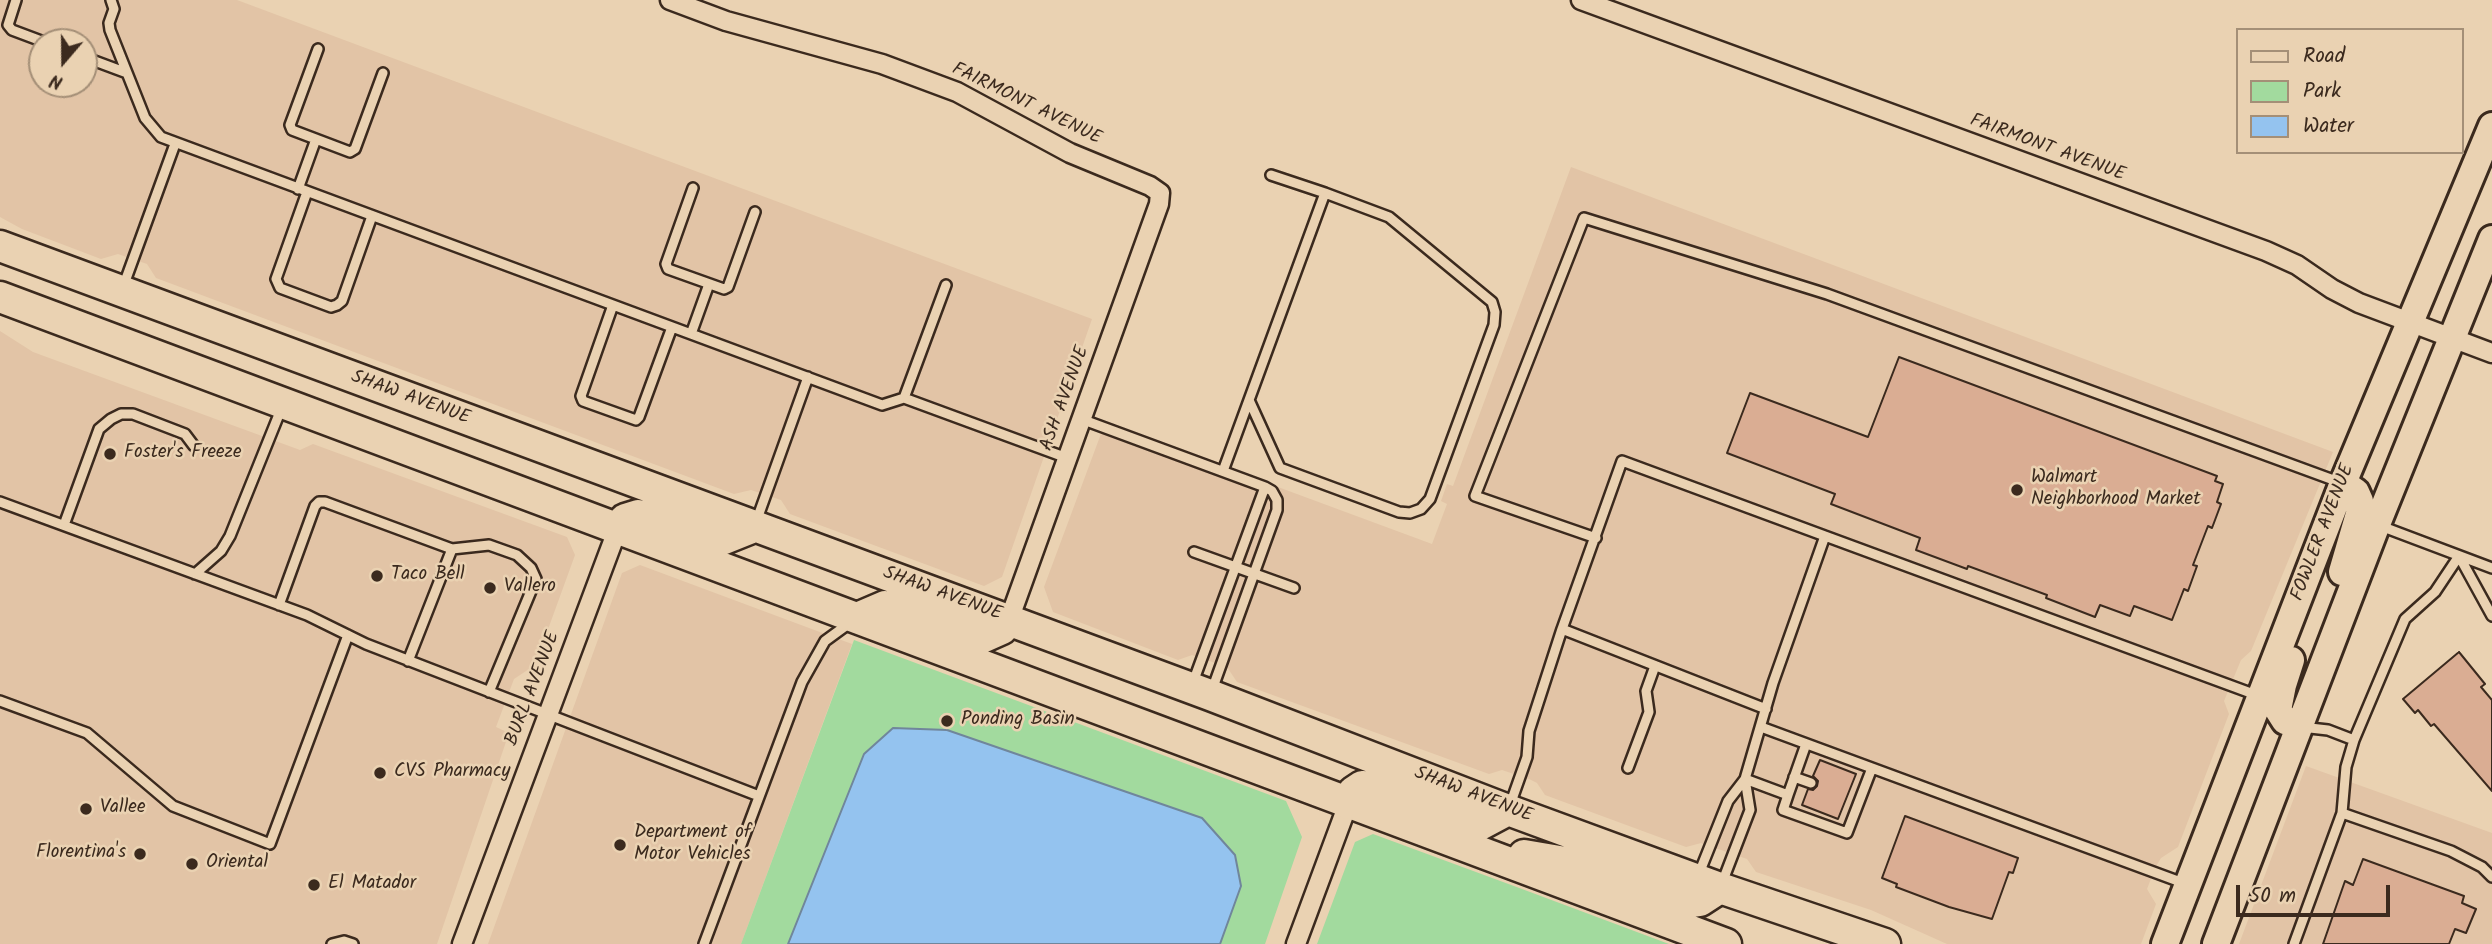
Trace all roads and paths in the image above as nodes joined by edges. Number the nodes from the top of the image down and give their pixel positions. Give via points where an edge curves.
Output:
1 (16, 0) edge
2 (111, 0) edge
3 (670, 0) edge
4 (1580, 0) edge
5 (1609, 5) edge
6 (28, 36) edge
7 (318, 49) dead end
8 (98, 62) edge
9 (127, 73) junction
10 (383, 73) dead end
11 (2492, 126) edge
12 (316, 139) junction
13 (175, 144) junction
14 (1271, 175) dead end
15 (694, 188) dead end
16 (302, 191) junction
17 (1160, 193) joint
18 (1325, 193) junction
19 (755, 212) dead end
20 (372, 216) junction
21 (2492, 239) edge
22 (0, 246) edge
23 (709, 284) junction
24 (946, 285) dead end
25 (121, 292) junction
26 (0, 297) edge
27 (613, 305) junction
28 (2411, 324) junction
29 (672, 327) junction
30 (691, 334) junction
31 (2452, 338) junction
32 (2492, 353) edge
33 (808, 377) junction
34 (904, 398) junction
35 (1249, 400) junction
36 (284, 403) junction
37 (1081, 419) junction
38 (194, 446) dead end
39 (1067, 458) junction
40 (1223, 471) junction
41 (2343, 483) junction
42 (1265, 486) junction
43 (0, 502) edge
44 (2377, 524) junction
45 (64, 525) junction
46 (754, 527) junction
47 (618, 528) junction
48 (1825, 537) junction
49 (1596, 538) junction
50 (452, 549) junction
51 (1194, 552) dead end
52 (2459, 556) junction
53 (1235, 567) junction
54 (2492, 568) edge
55 (1253, 573) junction
56 (195, 574) junction
57 (1294, 588) dead end
58 (279, 605) junction
59 (2293, 614) junction
60 (2492, 616) edge
61 (857, 618) junction
62 (1009, 620) junction
63 (2338, 626) junction
64 (1562, 629) junction
65 (348, 635) junction
66 (408, 661) junction
67 (1655, 666) junction
68 (1200, 691) junction
69 (489, 692) junction
70 (2261, 697) junction
71 (0, 701) edge
72 (1766, 709) junction
73 (547, 714) junction
74 (2299, 726) junction
75 (1760, 727) junction
76 (2354, 740) junction
77 (1806, 744) junction
78 (1628, 768) dead end
79 (1872, 768) junction
80 (1794, 777) junction
81 (1745, 779) junction
82 (1811, 783) dead end
83 (1788, 795) junction
84 (759, 796) junction
85 (1847, 796) dead end
86 (1860, 801) junction
87 (1348, 804) junction
88 (1508, 810) junction
89 (2342, 813) junction
90 (1458, 845) junction
91 (2492, 877) edge
92 (1708, 883) junction
93 (2188, 885) junction
94 (332, 944) edge
95 (353, 944) edge
96 (462, 944) edge
97 (705, 944) edge
98 (1296, 944) edge
99 (1726, 944) edge
100 (1885, 944) edge
101 (2165, 944) edge
102 (2216, 944) edge
103 (2294, 944) edge

1 - 6 lane via 8,25
2 - 9 lane via 110,30
3 - 17 street, FAIRMONT AVENUE via 726,21 882,64 957,92 1070,153
4 - 5 street, FAIRMONT AVENUE
5 - 28 street, FAIRMONT AVENUE via 2266,250 2332,289
7 - 12 lane via 290,125
8 - 9 lane
9 - 13 lane via 145,118 161,137
10 - 12 lane via 355,149 350,152
11 - 28 main road, FOWLER AVENUE
12 - 16 lane
13 - 16 lane
13 - 25 lane
14 - 18 lane
15 - 23 lane via 666,264 668,269
16 - 20 lane
16 - 20 lane via 276,279 279,288 331,307 342,301
17 - 37 street, ASH AVENUE
18 - 35 lane
18 - 35 lane via 1389,217 1492,302 1494,325 1430,499 1421,509 1399,512 1280,468
19 - 23 lane via 728,287
20 - 27 lane
21 - 31 main road
22 - 25 main road, SHAW AVENUE
23 - 30 lane
24 - 34 lane
25 - 46 main road, SHAW AVENUE
26 - 36 main road
27 - 29 lane
27 - 29 lane via 583,401 636,420
28 - 31 street, FAIRMONT AVENUE
28 - 41 main road, FOWLER AVENUE
29 - 30 lane
30 - 33 lane
31 - 32 street, FAIRMONT AVENUE
31 - 44 main road
33 - 34 lane via 882,405
33 - 46 lane
34 - 39 lane
35 - 40 lane
36 - 47 main road
36 - 56 lane via 230,536 221,551
37 - 39 street, ASH AVENUE
37 - 40 lane
38 - 45 lane via 185,434 133,414 111,419 99,429
39 - 62 street, ASH AVENUE
40 - 42 lane
41 - 49 lane via 1827,294 1584,218 1475,496
41 - 59 main road, FOWLER AVENUE
41 - 63 main road via 2360,501 2340,579
42 - 53 lane
42 - 55 lane via 1277,499 1277,510
43 - 45 lane
44 - 52 lane
44 - 63 main road
45 - 56 lane
46 - 47 main road via 719,541 638,515 625,519
46 - 62 main road, SHAW AVENUE
47 - 61 main road
47 - 73 street, BURL AVENUE
48 - 49 lane via 1622,461
48 - 70 lane
48 - 72 lane
49 - 64 lane
50 - 58 lane via 319,502
50 - 66 lane
50 - 69 lane via 489,545 517,555 536,579
51 - 53 lane
52 - 54 lane
52 - 60 lane
52 - 76 lane via 2435,592 2405,619
53 - 55 lane
53 - 68 lane
55 - 57 lane
55 - 68 lane
56 - 58 lane
58 - 65 lane
59 - 70 main road, FOWLER AVENUE
59 - 74 main road via 2293,651 2278,710 2285,721
61 - 62 main road via 885,606 984,637 1002,629
61 - 84 lane via 825,641 802,682
61 - 87 main road
62 - 68 main road, SHAW AVENUE
63 - 74 main road
64 - 67 lane
64 - 88 lane
65 - 66 lane
65 - 71 lane via 270,844 173,806 87,733
66 - 69 lane
67 - 72 lane
67 - 78 lane via 1646,691 1649,712
68 - 88 main road, SHAW AVENUE
69 - 73 lane
70 - 93 main road, FOWLER AVENUE
72 - 75 lane
73 - 84 lane
73 - 96 street, BURL AVENUE
74 - 76 lane
74 - 102 main road
75 - 77 lane
75 - 81 lane
76 - 89 lane via 2346,767
77 - 79 lane
77 - 80 lane
79 - 86 lane
79 - 93 lane
80 - 82 lane
80 - 83 lane
81 - 83 lane
81 - 92 lane via 1728,802
81 - 92 lane via 1750,810
83 - 86 lane via 1783,810 1847,833
84 - 97 lane
85 - 86 lane
87 - 88 main road via 1353,792 1363,786 1478,826
87 - 90 main road
87 - 98 street
88 - 92 main road, SHAW AVENUE
89 - 91 lane via 2451,851
89 - 103 lane
90 - 92 main road via 1571,863 1686,903 1700,901
90 - 99 main road
92 - 100 main road, SHAW AVENUE
93 - 101 main road, FOWLER AVENUE
94 - 95 lane

